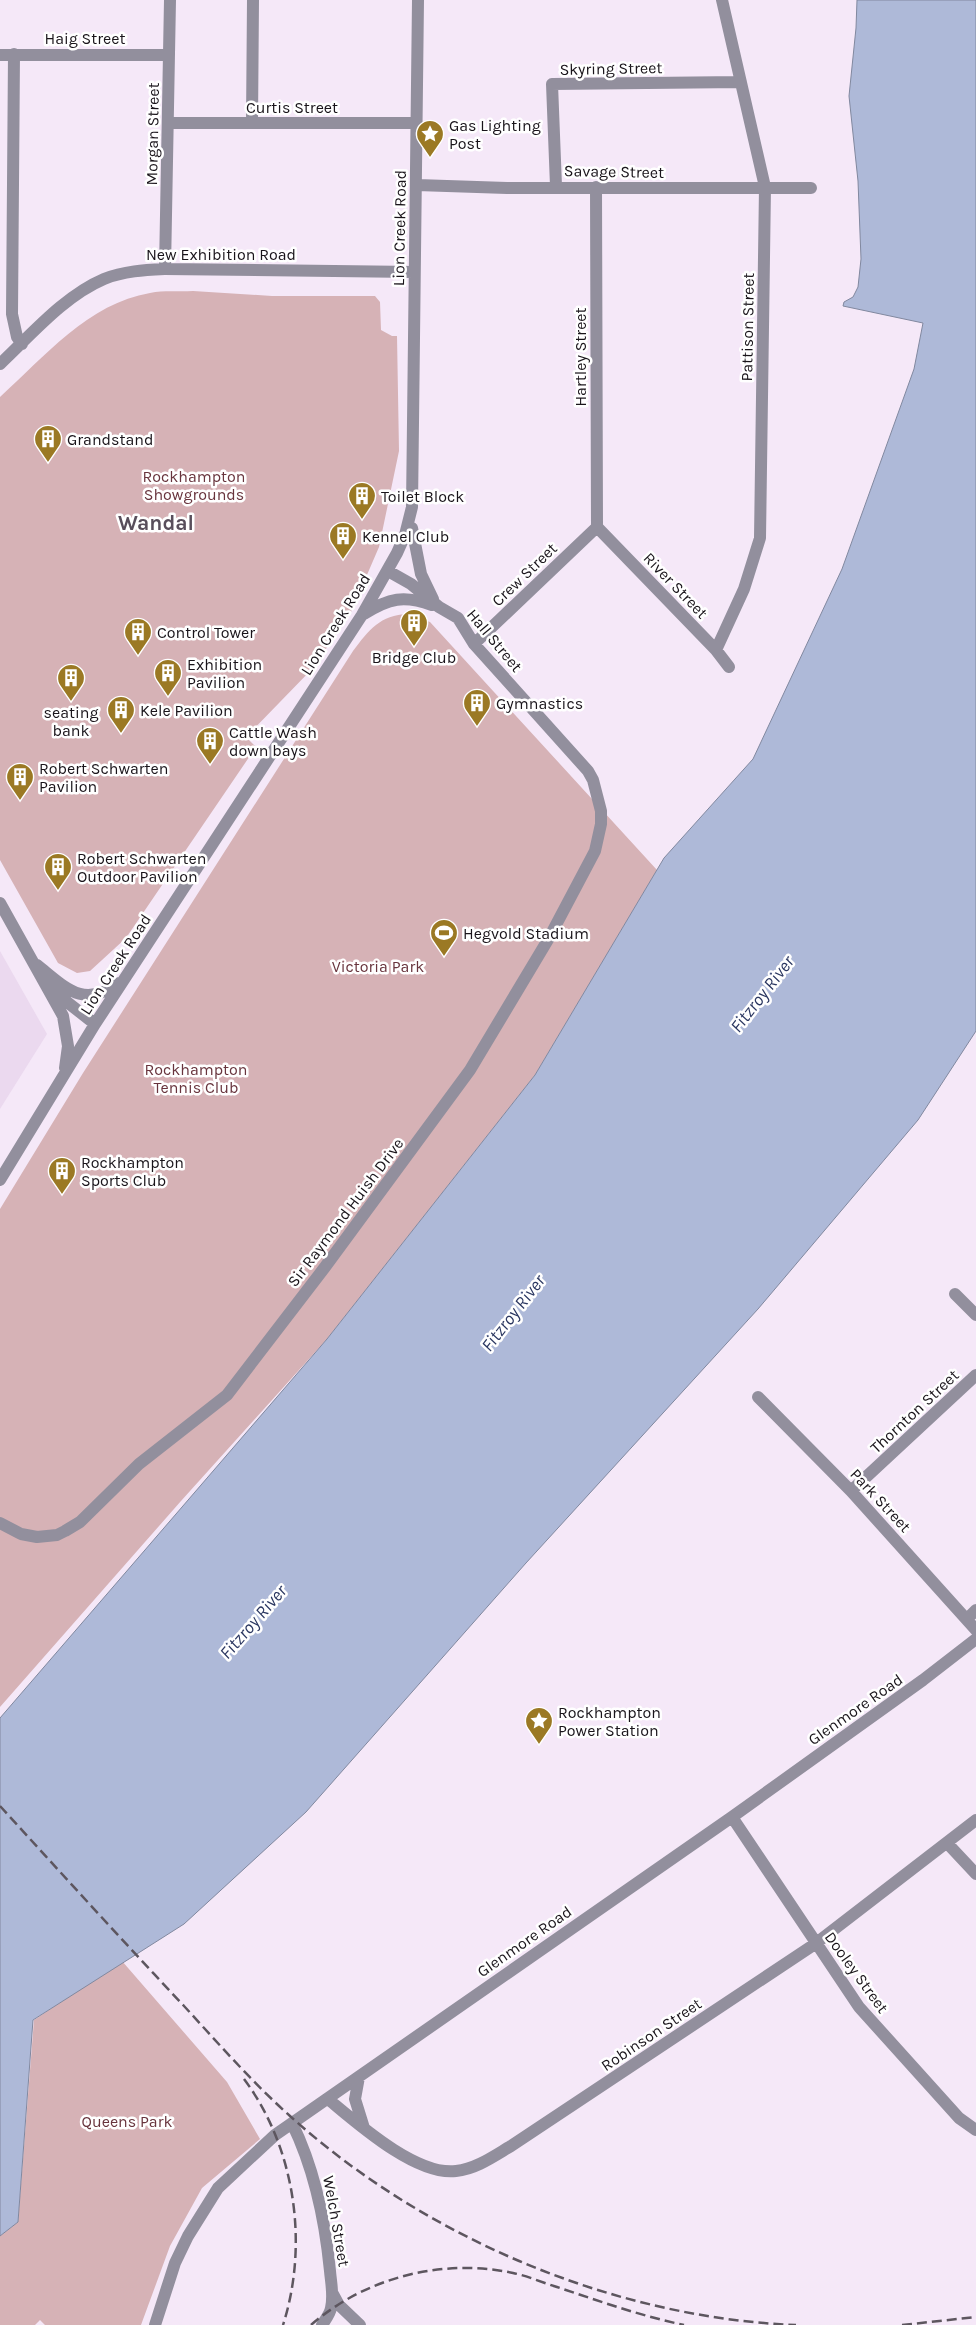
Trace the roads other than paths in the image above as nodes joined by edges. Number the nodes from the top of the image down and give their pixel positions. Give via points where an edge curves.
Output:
1 (170, 0) edge
2 (253, 0) edge
3 (418, 0) edge
4 (722, 0) edge
5 (0, 54) edge
6 (14, 54) junction
7 (169, 55) junction
8 (741, 82) junction
9 (168, 123) junction
10 (252, 123) junction
11 (416, 124) junction
12 (417, 185) junction
13 (556, 186) junction
14 (596, 187) junction
15 (765, 187) junction
16 (811, 188) dead end
17 (6, 263) edge
18 (165, 269) junction
19 (414, 272) junction
20 (22, 344) junction
21 (0, 364) edge
22 (408, 525) junction
23 (597, 527) junction
24 (388, 570) junction
25 (439, 607) junction
26 (362, 615) junction
27 (474, 644) junction
28 (716, 650) junction
29 (729, 667) dead end
30 (598, 795) joint
31 (0, 903) edge
32 (33, 962) junction
33 (124, 980) junction
34 (94, 1024) junction
35 (64, 1074) junction
36 (0, 1180) edge
37 (955, 1294) dead end
38 (976, 1315) edge
39 (976, 1375) edge
40 (758, 1396) dead end
41 (852, 1490) junction
42 (0, 1523) edge
43 (971, 1614) edge
44 (976, 1630) edge
45 (976, 1639) edge
46 (732, 1817) junction
47 (976, 1820) edge
48 (947, 1843) junction
49 (976, 1874) edge
50 (815, 1944) junction
51 (359, 2077) junction
52 (328, 2099) junction
53 (292, 2123) junction
54 (364, 2129) junction
55 (976, 2130) edge
56 (333, 2294) junction
57 (155, 2325) edge
58 (322, 2325) edge
59 (360, 2325) edge

1 - 7 street, Morgan Street
2 - 10 street
3 - 11 street, Lion Creek Road
4 - 8 street, Pattison Street
5 - 6 street, Haig Street
6 - 7 street, Haig Street
6 - 17 street
7 - 9 street, Morgan Street
8 - 13 street, Skyring Street via 552,84
8 - 15 street, Pattison Street
9 - 10 street, Curtis Street
9 - 18 street, Morgan Street
10 - 11 street, Curtis Street
11 - 12 street, Lion Creek Road
12 - 13 street, Savage Street
12 - 19 street, Lion Creek Road
13 - 14 street, Savage Street
14 - 15 street, Savage Street
14 - 23 street, Hartley Street
15 - 16 street, Savage Street
15 - 28 street, Pattison Street via 760,538 744,589
17 - 20 street via 12,314 17,337
18 - 19 street, New Exhibition Road
18 - 20 street, New Exhibition Road via 135,271 92,284
19 - 22 street, Lion Creek Road via 412,507
20 - 21 street, New Exhibition Road
22 - 24 street, Lion Creek Road
22 - 25 street via 412,528 421,574
23 - 27 street, Crew Street
23 - 28 street, River Street
24 - 25 street, Hall Street
24 - 26 street, Lion Creek Road
25 - 26 street via 414,599 392,600
25 - 27 street, Hall Street via 458,618
26 - 33 street, Lion Creek Road
27 - 30 street, Hall Street via 588,771
28 - 29 street, River Street
30 - 42 street, Sir Raymond Huish Drive via 601,824 595,851 549,938 474,1064 227,1394 139,1464 80,1522 65,1531 37,1537 21,1534
31 - 32 street
32 - 33 street via 79,994 102,994
32 - 34 street via 67,1002
32 - 35 street via 65,1023 68,1046
33 - 34 street, Lion Creek Road
34 - 35 street, Lion Creek Road
35 - 36 street, Lion Creek Road
37 - 38 street
39 - 41 street, Thornton Street
40 - 41 street, Park Street
41 - 43 street, Park Street
43 - 44 street, Park Street
45 - 46 street, Glenmore Road
46 - 50 street, Dooley Street
46 - 51 street, Glenmore Road
47 - 48 street, Robinson Street
48 - 49 street
48 - 50 street, Robinson Street
50 - 54 street, Robinson Street via 511,2146 470,2168 455,2172 430,2168 389,2147
50 - 55 street, Dooley Street via 858,2007 960,2118
51 - 52 street, Glenmore Road
51 - 54 street via 356,2099
52 - 53 street, Glenmore Road
52 - 54 street, Robinson Street
53 - 56 street, Welch Street via 305,2152 320,2202
53 - 57 street, Glenmore Road via 247,2159 218,2188 175,2263
56 - 58 street, Welch Street via 331,2310
56 - 59 street via 339,2305

